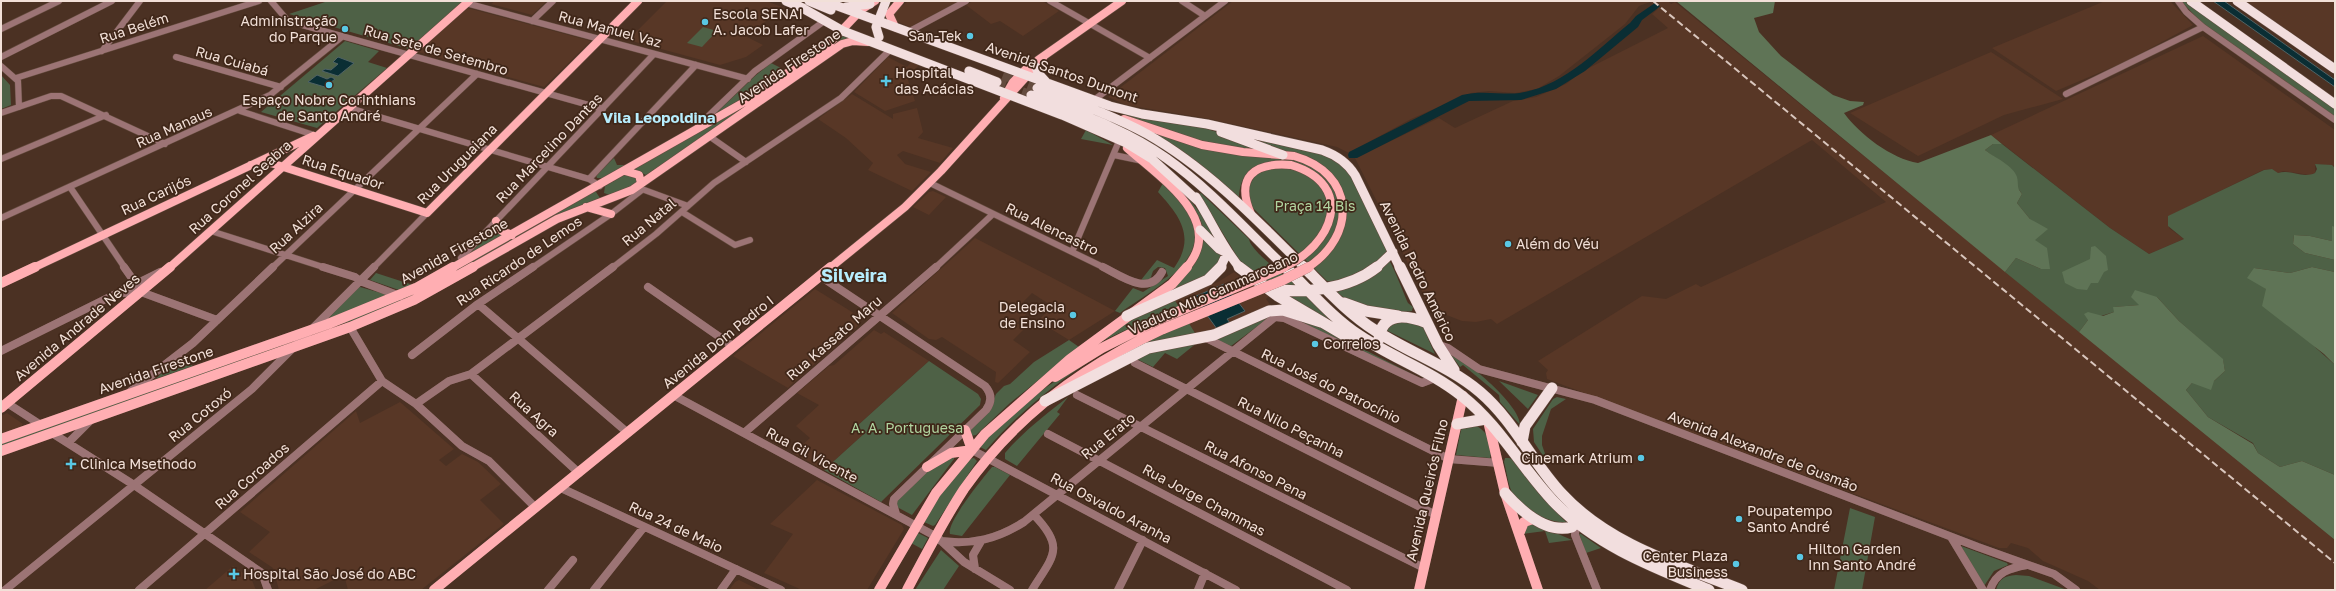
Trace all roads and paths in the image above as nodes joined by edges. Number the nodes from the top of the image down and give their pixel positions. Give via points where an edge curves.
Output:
1 (59, 1) edge
2 (112, 1) edge
3 (140, 1) edge
4 (259, 1) edge
5 (272, 1) edge
6 (553, 1) edge
7 (638, 1) edge
8 (786, 1) edge
9 (809, 1) edge
10 (824, 1) edge
11 (886, 1) edge
12 (900, 1) edge
13 (966, 1) edge
14 (1050, 1) edge
15 (1122, 1) edge
16 (1182, 1) edge
17 (1225, 1) edge
18 (2178, 1) edge
19 (2191, 1) edge
20 (2236, 1) edge
21 (468, 2) edge
22 (872, 2) edge
23 (48, 3) edge
24 (797, 5) junction
25 (840, 7) junction
26 (856, 16) junction
27 (1205, 16) junction
28 (532, 21) junction
29 (823, 22) junction
30 (877, 24) junction
31 (1090, 24) junction
32 (2203, 26) junction
33 (894, 27) junction
34 (845, 28) junction
35 (1, 29) edge
36 (908, 32) junction
37 (343, 36) junction
38 (600, 39) junction
39 (878, 40) junction
40 (891, 49) junction
41 (102, 51) junction
42 (409, 54) junction
43 (654, 54) junction
44 (1, 57) edge
45 (176, 57) dead end
46 (1043, 58) junction
47 (1150, 58) junction
48 (696, 65) junction
49 (1, 66) edge
50 (1036, 67) junction
51 (2335, 69) edge
52 (1003, 71) junction
53 (477, 74) junction
54 (1024, 76) junction
55 (16, 78) junction
56 (748, 79) junction
57 (997, 82) tunnel mouth
58 (1049, 84) junction
59 (986, 85) junction
60 (281, 87) junction
61 (546, 93) junction
62 (2066, 94) dead end
63 (1007, 95) junction
64 (1033, 95) junction
65 (1094, 100) junction
66 (2335, 104) edge
67 (19, 107) junction
68 (350, 108) junction
69 (603, 109) junction
70 (240, 111) junction
71 (1, 113) edge
72 (106, 115) junction
73 (1107, 115) junction
74 (2335, 120) edge
75 (1189, 121) junction
76 (418, 128) junction
77 (323, 131) junction
78 (689, 134) junction
79 (314, 135) junction
80 (709, 136) junction
81 (1116, 139) junction
82 (165, 144) junction
83 (490, 150) junction
84 (277, 152) junction
85 (1114, 155) junction
86 (1283, 155) junction
87 (1, 159) edge
88 (1292, 160) junction
89 (1344, 160) joint
90 (1144, 161) junction
91 (746, 162) junction
92 (271, 163) junction
93 (251, 165) junction
94 (283, 166) junction
95 (1177, 166) junction
96 (547, 167) junction
97 (625, 171) junction
98 (589, 179) junction
99 (930, 183) junction
100 (600, 186) junction
101 (70, 187) junction
102 (640, 187) junction
103 (354, 190) junction
104 (607, 200) junction
105 (1199, 202) junction
106 (688, 206) junction
107 (585, 207) junction
108 (682, 212) junction
109 (427, 213) junction
110 (611, 214) junction
111 (993, 214) junction
112 (1, 218) edge
113 (496, 221) junction
114 (1256, 221) junction
115 (1200, 230) junction
116 (211, 231) junction
117 (103, 234) junction
118 (512, 235) junction
119 (750, 240) dead end
120 (1072, 252) junction
121 (1393, 252) junction
122 (286, 253) junction
123 (1228, 254) junction
124 (461, 258) dead end
125 (171, 266) joint
126 (1162, 272) dead end
127 (820, 276) junction
128 (360, 281) junction
129 (1, 283) edge
130 (648, 287) dead end
131 (1266, 287) junction
132 (1324, 287) junction
133 (138, 288) junction
134 (1308, 290) junction
135 (400, 296) junction
136 (1338, 300) junction
137 (478, 304) junction
138 (880, 316) junction
139 (1127, 316) junction
140 (1398, 316) junction
141 (217, 320) junction
142 (1321, 322) junction
143 (1427, 323) junction
144 (350, 327) junction
145 (311, 330) junction
146 (1379, 333) junction
147 (1201, 336) junction
148 (518, 339) junction
149 (1438, 345) junction
150 (295, 346) junction
151 (734, 347) junction
152 (1, 352) edge
153 (1232, 352) junction
154 (1386, 353) junction
155 (412, 355) dead end
156 (1135, 363) dead end
157 (471, 374) junction
158 (1458, 375) junction
159 (1435, 378) junction
160 (382, 381) junction
161 (1552, 388) junction
162 (1187, 389) junction
163 (1034, 391) junction
164 (127, 394) junction
165 (1077, 394) dead end
166 (675, 396) junction
167 (1463, 396) junction
168 (1045, 401) junction
169 (416, 404) junction
170 (4, 406) edge
171 (94, 418) junction
172 (1487, 420) junction
173 (1456, 424) junction
174 (41, 425) junction
175 (1141, 426) junction
176 (965, 430) junction
177 (52, 433) junction
178 (628, 433) junction
179 (744, 433) junction
180 (1048, 434) dead end
181 (1, 439) edge
182 (1522, 442) junction
183 (68, 443) junction
184 (972, 450) junction
185 (1, 451) edge
186 (988, 458) junction
187 (1449, 459) junction
188 (1100, 460) junction
189 (1499, 463) junction
190 (927, 467) junction
191 (579, 473) junction
192 (134, 485) junction
193 (561, 488) junction
194 (1505, 493) junction
195 (1058, 494) junction
196 (536, 508) junction
197 (896, 514) junction
198 (1034, 514) junction
199 (1436, 514) junction
200 (1578, 517) junction
201 (1533, 519) junction
202 (917, 525) junction
203 (644, 527) junction
204 (204, 534) junction
205 (1519, 534) junction
206 (1951, 537) junction
207 (939, 539) junction
208 (1144, 540) junction
209 (980, 543) junction
210 (573, 560) dead end
211 (2027, 565) junction
212 (1424, 568) junction
213 (736, 569) junction
214 (976, 569) junction
215 (1205, 573) junction
216 (5, 590) edge
217 (139, 590) edge
218 (268, 590) edge
219 (434, 590) edge
220 (548, 590) edge
221 (594, 590) edge
222 (721, 590) edge
223 (781, 590) edge
224 (879, 590) edge
225 (906, 590) edge
226 (1010, 590) edge
227 (1032, 590) edge
228 (1118, 590) edge
229 (1198, 590) edge
230 (1236, 590) edge
231 (1347, 590) edge
232 (1419, 590) edge
233 (1538, 590) edge
234 (1597, 590) edge
235 (1709, 590) edge
236 (1742, 590) edge
237 (1983, 590) edge
238 (1990, 590) edge
239 (2076, 590) edge

1 - 23 street
2 - 44 street
3 - 41 street
4 - 41 street, Rua Belém
5 - 37 street, Rua Sete de Setembro via 285,19
6 - 28 street
7 - 38 main road, Rua Uruguaiana
8 - 24 highway, Avenida Santos Dumont
9 - 26 highway, Avenida Santos Dumont
10 - 25 highway, Avenida Santos Dumont
11 - 30 highway
12 - 33 main road via 889,14
13 - 36 street
14 - 31 street
15 - 31 main road
16 - 27 street
17 - 27 street
18 - 32 street via 2186,12
19 - 66 highway
20 - 51 highway
21 - 28 street, Rua Manuel Vaz
21 - 42 main road, Rua Coronel Seabra
22 - 25 highway
22 - 26 main road, Avenida Firestone
23 - 35 street
24 - 29 highway, Avenida Santos Dumont
24 - 34 highway, Avenida Santos Dumont
25 - 26 highway, Avenida Santos Dumont
26 - 30 highway, Avenida Santos Dumont
26 - 34 main road, Avenida Firestone
27 - 47 street
28 - 38 street, Rua Manuel Vaz
29 - 34 highway, Avenida Santos Dumont
29 - 56 street
30 - 33 highway, Avenida Santos Dumont
30 - 39 highway
30 - 52 highway, Avenida Santos Dumont
31 - 46 main road
31 - 47 street
32 - 62 street
32 - 74 street
33 - 36 highway, Avenida Santos Dumont
34 - 39 highway, Avenida Santos Dumont
34 - 78 main road, Avenida Firestone via 832,42 790,73
36 - 52 highway, Avenida Santos Dumont
37 - 42 street, Rua Sete de Setembro
37 - 60 street, Rua Manaus
38 - 43 street, Rua Manuel Vaz
38 - 61 main road, Rua Uruguaiana
39 - 40 highway, Avenida Santos Dumont
39 - 57 highway, Avenida Santos Dumont
39 - 80 main road, Avenida Firestone via 842,44
40 - 59 highway, Avenida Santos Dumont
40 - 91 street, Rua Natal via 841,98
41 - 55 street, Rua Belém
42 - 53 street, Rua Sete de Setembro
42 - 68 main road, Rua Coronel Seabra
43 - 48 street, Rua Manuel Vaz
43 - 69 street, Rua Marcelino Dantas
45 - 60 street, Rua Cuiabá
46 - 50 main road
46 - 54 main road
47 - 65 street
48 - 56 street, Rua Manuel Vaz
48 - 98 street
49 - 55 street
50 - 54 main road
50 - 58 highway via 1038,73
52 - 54 highway, Avenida Santos Dumont
52 - 59 highway via 1007,73 1003,81
53 - 61 street, Rua Sete de Setembro
53 - 76 street, Rua Alzira
54 - 58 highway, Avenida Santos Dumont
54 - 63 main road, Avenida Dom Pedro I
55 - 67 street
56 - 78 street
58 - 64 highway via 1036,86 1030,91 1028,98
58 - 65 highway, Avenida Santos Dumont
59 - 63 highway, Avenida Santos Dumont
60 - 70 street, Rua Manaus
61 - 69 street, Rua Sete de Setembro
61 - 83 main road, Rua Uruguaiana
63 - 64 highway, Avenida Santos Dumont
63 - 99 main road, Avenida Dom Pedro I
64 - 73 highway, Avenida Santos Dumont
64 - 81 highway, Avenida Santos Dumont
64 - 95 highway, Avenida Santos Dumont via 1112,127 1153,149
65 - 75 highway, Avenida Santos Dumont via 1126,110
67 - 71 street
67 - 72 street via 59,95
68 - 76 street
68 - 77 main road, Rua Coronel Seabra
69 - 96 street, Rua Marcelino Dantas
70 - 79 street
70 - 82 street, Rua Manaus
72 - 82 street
72 - 87 street
73 - 86 main road, Viaduto Milo Cammarosano via 1202,145
73 - 114 highway, Avenida Santos Dumont via 1175,152 1217,185
75 - 86 highway
75 - 89 highway, Avenida Santos Dumont via 1322,150
76 - 83 street
76 - 103 street, Rua Alzira
77 - 79 main road, Rua Carijós
77 - 94 main road, Rua Coronel Seabra
78 - 97 main road, Avenida Firestone
79 - 84 main road, Rua Carijós
80 - 91 street
80 - 102 main road, Avenida Firestone
81 - 85 street
81 - 90 main road
81 - 105 highway, Avenida Santos Dumont via 1152,159
82 - 101 street, Rua Manaus
83 - 96 street
83 - 109 main road, Rua Uruguaiana
84 - 92 main road
84 - 93 main road, Rua Carijós
85 - 90 street
85 - 120 street
86 - 88 main road, Viaduto Milo Cammarosano
88 - 114 main road, Viaduto Milo Cammarosano via 1264,166 1253,172 1246,180 1244,199
88 - 163 main road, Viaduto Milo Cammarosano, bridge via 1314,174 1327,190 1330,203 1329,220 1317,244 1300,259 1286,266 1158,320 1102,348
88 - 168 main road, Viaduto Milo Cammarosano, bridge via 1309,161 1322,168 1332,177 1342,201 1342,222 1337,236 1316,262 1294,274 1129,345 1091,365
89 - 121 highway, Avenida Pedro Américo via 1356,175
90 - 115 main road via 1190,207
91 - 106 street, Rua Natal via 714,183
92 - 93 main road, Rua Equador
92 - 94 main road, Rua Equador
93 - 117 main road, Rua Carijós
94 - 103 main road, Rua Equador
94 - 116 main road, Rua Coronel Seabra
95 - 105 highway
95 - 134 highway, Avenida Santos Dumont
96 - 98 street
96 - 113 street, Rua Marcelino Dantas
97 - 100 main road, Avenida Firestone
97 - 102 main road via 639,174
98 - 100 street
99 - 111 street, Rua Alencastro
99 - 127 main road, Avenida Dom Pedro I via 905,207
100 - 104 main road via 600,194
100 - 118 main road, Avenida Firestone
101 - 112 street, Rua Manaus
101 - 117 street
102 - 104 main road, Avenida Firestone
102 - 106 street
102 - 110 street, Rua Ricardo de Lemos
103 - 109 main road, Rua Equador
103 - 122 street, Rua Alzira
104 - 107 main road, Avenida Firestone
105 - 123 highway
106 - 108 street, Rua Natal
107 - 110 main road
107 - 144 main road, Avenida Firestone via 557,219 414,300
108 - 119 street via 735,245
108 - 148 street, Rua Natal
109 - 128 street, Rua Uruguaiana
110 - 137 street, Rua Ricardo de Lemos
111 - 120 street, Rua Alencastro
111 - 138 street, Rua Kassato Maru
113 - 118 main road via 502,231
113 - 124 street, Rua Marcelino Dantas
114 - 132 highway, Avenida Santos Dumont
115 - 123 highway via 1219,249
115 - 139 main road via 1198,250 1186,270 1172,284
116 - 122 street
116 - 125 main road, Rua Coronel Seabra
117 - 129 main road, Rua Carijós
117 - 133 street
118 - 135 main road, Avenida Firestone
120 - 126 street, Rua Alencastro via 1141,286 1148,286 1159,278
121 - 132 highway via 1361,277
121 - 143 highway, Avenida Pedro Américo
122 - 128 street
122 - 141 street, Rua Alzira
123 - 131 highway via 1247,275
123 - 139 highway via 1219,271 1208,280
125 - 133 main road, Avenida Andrade Neves
127 - 138 street
127 - 151 main road, Avenida Dom Pedro I
128 - 135 street
128 - 145 street, Rua Uruguaiana
130 - 151 street
131 - 134 highway via 1283,291
131 - 142 highway
132 - 134 highway
132 - 136 highway, Avenida Santos Dumont
133 - 141 street
133 - 152 street via 116,294
133 - 170 main road, Avenida Andrade Neves
134 - 154 highway, Avenida Santos Dumont via 1346,326
135 - 145 main road, Avenida Firestone
136 - 140 highway via 1361,309
136 - 146 highway, Avenida Santos Dumont
137 - 148 street
137 - 155 street, Rua Ricardo de Lemos
138 - 176 street via 989,390 991,398 988,408
138 - 179 street, Rua Kassato Maru
139 - 163 main road via 1070,359
140 - 143 highway via 1411,316
140 - 146 highway via 1383,325
141 - 164 street, Rua Alzira via 193,343
142 - 147 highway via 1287,311 1273,310 1222,332
142 - 154 highway via 1366,347
143 - 149 highway, Avenida Pedro Américo
144 - 150 main road, Avenida Firestone
144 - 160 street
145 - 150 street, Rua Uruguaiana
145 - 164 main road, Avenida Firestone
146 - 154 highway via 1380,343
146 - 158 highway, Avenida Santos Dumont
147 - 153 street, Rua José do Patrocínio
147 - 168 highway via 1148,348
148 - 157 street, Rua Natal
148 - 178 street
149 - 158 highway, Avenida Pedro Américo
149 - 161 street, Avenida Alexandre de Gusmão via 1448,348 1475,367
150 - 171 main road, Avenida Firestone
150 - 192 street, Rua Cotoxó via 252,390
151 - 166 main road, Avenida Dom Pedro I
153 - 159 street, Rua Erato via 1278,317 1422,383
153 - 162 street, Rua Erato
153 - 187 street, Rua José do Patrocínio
154 - 159 highway, Avenida Santos Dumont
156 - 162 street, Rua Nilo Peçanha
157 - 169 street, Rua Natal via 449,381
157 - 191 street, Rua Agra
158 - 167 highway, Avenida Pedro Américo
158 - 182 highway via 1489,400
159 - 167 highway, Avenida Santos Dumont
160 - 169 street
160 - 204 street, Rua Coroados
161 - 182 highway via 1526,424
161 - 206 street, Avenida Alexandre de Gusmão via 1594,400
162 - 175 street, Rua Erato
162 - 199 street, Rua Nilo Peçanha
163 - 184 main road via 999,421
164 - 174 main road, Avenida Firestone
165 - 175 street, Rua Afonso Pena
166 - 178 main road, Avenida Dom Pedro I
166 - 179 street, Rua Gil Vicente
167 - 172 highway, Avenida Santos Dumont
167 - 173 main road, Avenida Queirós Filho
168 - 186 main road, Viaduto Milo Cammarosano via 1016,427
169 - 196 street via 462,446 489,461
170 - 174 street
171 - 177 main road, Avenida Firestone
171 - 183 street
172 - 173 highway
172 - 189 main road
172 - 200 highway, Avenida Santos Dumont via 1545,492
173 - 187 main road, Avenida Queirós Filho
174 - 181 main road, Avenida Firestone
175 - 188 street, Rua Erato
175 - 212 street, Rua Afonso Pena
176 - 184 main road via 966,440
176 - 190 street
177 - 183 street
177 - 185 main road, Avenida Firestone
178 - 191 main road, Avenida Dom Pedro I
179 - 197 street, Rua Gil Vicente
180 - 188 street, Rua Jorge Chammas
182 - 200 highway
183 - 192 street
184 - 186 street, Rua Osvaldo Aranha
184 - 190 main road via 951,453
184 - 202 main road via 944,483
186 - 195 street, Rua Osvaldo Aranha
186 - 207 main road, Viaduto Milo Cammarosano via 964,490
187 - 189 street, Rua José do Patrocínio
187 - 199 main road, Avenida Queirós Filho
188 - 195 street, Rua Erato
188 - 231 street, Rua Jorge Chammas
189 - 194 main road
190 - 197 street via 894,499
191 - 193 main road, Avenida Dom Pedro I
192 - 204 street
192 - 216 street, Rua Cotoxó
193 - 196 main road, Avenida Dom Pedro I
193 - 203 street, Rua 24 de Maio
194 - 201 highway
194 - 205 main road
195 - 198 street, Rua Erato
195 - 208 street, Rua Osvaldo Aranha
196 - 219 main road, Avenida Dom Pedro I
197 - 202 street, Rua Gil Vicente
198 - 209 street, Rua Erato via 1012,530
198 - 227 street via 1051,532 1054,547
199 - 212 main road, Avenida Queirós Filho
200 - 201 highway via 1572,527 1565,529
200 - 234 street via 1575,536
200 - 235 highway via 1620,552
200 - 236 highway via 1634,545
201 - 205 main road via 1524,522
202 - 207 street, Rua Gil Vicente
202 - 224 main road
203 - 213 street, Rua 24 de Maio
203 - 221 street
204 - 217 street, Rua Coroados
204 - 218 street via 263,574
205 - 233 main road
206 - 211 street, Avenida Alexandre de Gusmão
206 - 237 street
207 - 209 street, Rua Erato via 963,544
207 - 214 street, Rua Gil Vicente
207 - 225 main road, Viaduto Milo Cammarosano
208 - 215 street, Rua Osvaldo Aranha
208 - 228 street
209 - 214 street via 973,554
210 - 220 street
211 - 238 street via 2001,572 1994,579
211 - 239 street, Avenida Alexandre de Gusmão via 2054,574
212 - 232 main road, Avenida Queirós Filho
213 - 222 street
213 - 223 street, Rua 24 de Maio
214 - 226 street, Rua Gil Vicente
215 - 229 street
215 - 230 street, Rua Osvaldo Aranha

